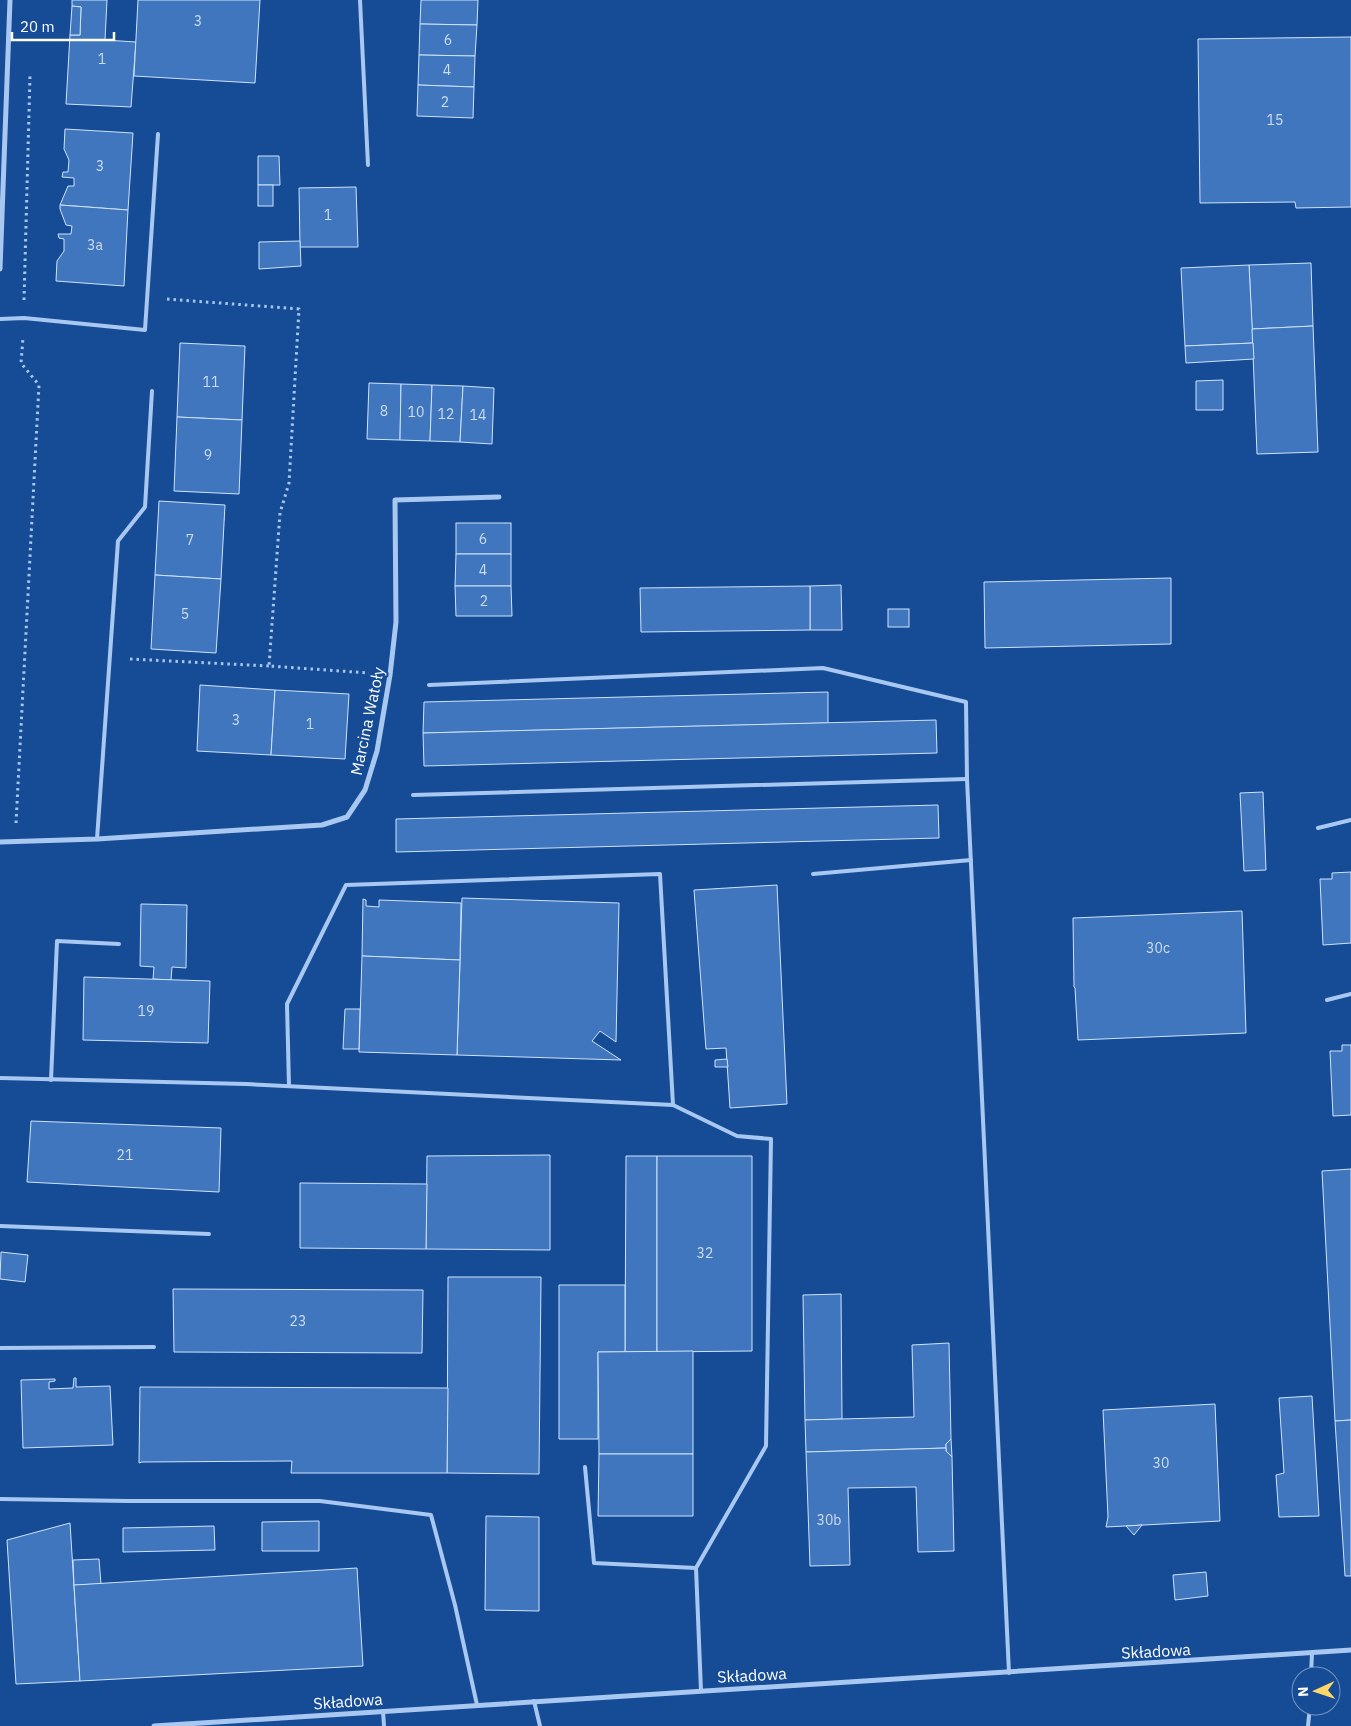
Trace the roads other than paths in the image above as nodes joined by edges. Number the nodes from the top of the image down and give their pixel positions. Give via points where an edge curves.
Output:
1 (10, 0) edge
2 (360, 0) edge
3 (158, 134) dead end
4 (368, 165) dead end
5 (0, 269) edge
6 (0, 319) edge
7 (152, 391) dead end
8 (499, 498) dead end
9 (429, 685) dead end
10 (967, 779) junction
11 (413, 795) dead end
12 (1351, 820) edge
13 (1318, 828) dead end
14 (98, 839) junction
15 (0, 842) edge
16 (971, 860) junction
17 (813, 874) dead end
18 (120, 944) dead end
19 (1351, 994) edge
20 (1328, 1000) dead end
21 (0, 1078) edge
22 (50, 1080) junction
23 (289, 1086) junction
24 (673, 1105) junction
25 (0, 1226) edge
26 (209, 1234) dead end
27 (154, 1347) dead end
28 (0, 1348) edge
29 (585, 1467) dead end
30 (0, 1499) edge
31 (696, 1568) junction
32 (1351, 1650) edge
33 (1312, 1653) junction
34 (1311, 1666) edge
35 (1009, 1673) junction
36 (701, 1690) junction
37 (534, 1702) junction
38 (477, 1705) junction
39 (383, 1711) junction
40 (154, 1726) edge
41 (384, 1726) edge
42 (540, 1726) edge

1 - 5 street
2 - 4 lane
3 - 6 lane via 145,330 24,318
7 - 14 lane via 145,507 118,542
8 - 14 street, Marcina Watoły via 395,500 396,622 390,675 377,752 365,790 347,817 322,825
9 - 10 lane via 823,668 966,702
10 - 11 lane
10 - 16 lane
12 - 13 lane
14 - 15 street, Marcina Watoły
16 - 17 lane
16 - 35 lane
18 - 22 lane via 57,941
19 - 20 lane
21 - 22 lane
22 - 23 lane
23 - 24 lane
23 - 24 lane via 287,1004 346,885 660,874
24 - 31 lane via 738,1136 770,1139 766,1446
25 - 26 lane
27 - 28 lane
29 - 31 lane via 594,1563
30 - 38 lane via 320,1501 431,1515
31 - 36 lane
32 - 33 street, Składowa
33 - 34 lane
33 - 35 street, Składowa
35 - 36 street, Składowa
36 - 37 street, Składowa
37 - 38 street, Składowa
37 - 42 lane
38 - 39 street, Składowa
39 - 40 street, Składowa
39 - 41 lane

